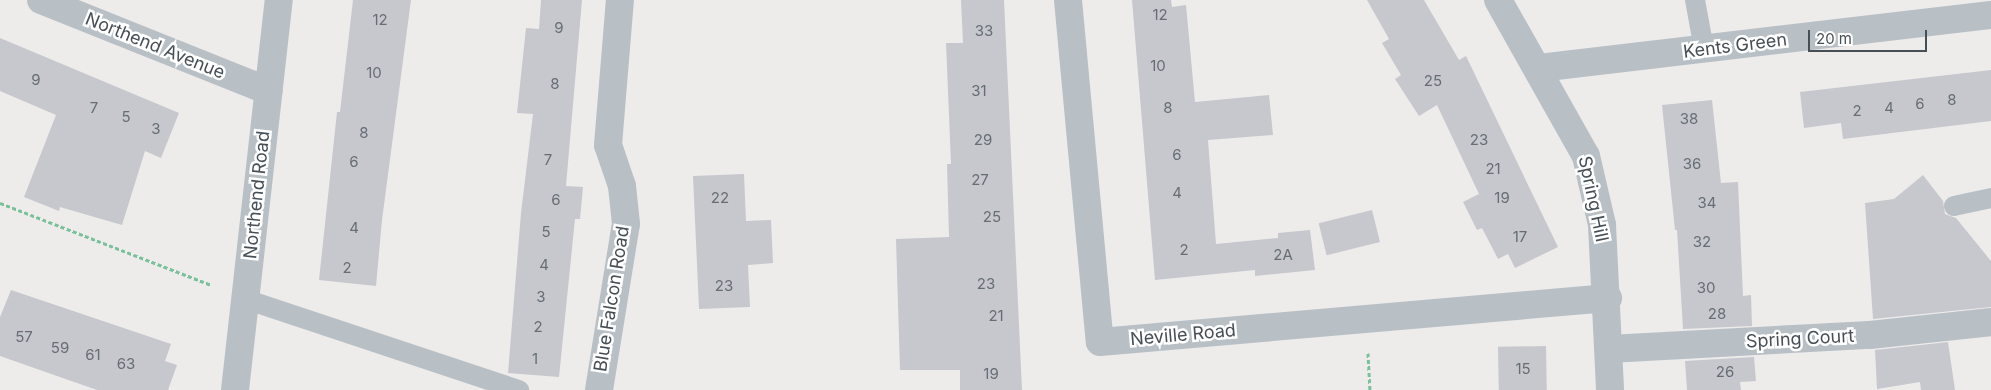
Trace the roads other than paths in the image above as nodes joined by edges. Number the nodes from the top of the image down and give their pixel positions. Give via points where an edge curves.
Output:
1 (41, 0) edge
2 (279, 0) edge
3 (620, 0) edge
4 (1068, 0) edge
5 (1498, 0) edge
6 (1695, 0) edge
7 (1991, 15) edge
8 (1704, 49) junction
9 (1539, 68) junction
10 (268, 91) junction
11 (1991, 198) edge
12 (1954, 206) dead end
13 (1608, 298) junction
14 (245, 299) junction
15 (1991, 322) edge
16 (1609, 348) junction
17 (235, 390) edge
18 (519, 390) edge
19 (599, 390) edge
20 (1610, 390) edge

1 - 10 street, Northend Avenue
2 - 10 street, Northend Road
3 - 19 street, Blue Falcon Road via 608,144 622,186 626,224
4 - 13 street, Neville Road via 1100,342
5 - 9 street, Spring Hill
6 - 8 lane
7 - 8 street, Kents Green
8 - 9 street, Kents Green
9 - 13 street, Spring Hill via 1586,156 1602,225
10 - 14 street, Northend Road
11 - 12 lane
13 - 16 street, Spring Hill
14 - 17 street, Northend Road
14 - 18 lane
15 - 16 street, Spring Court via 1870,335
16 - 20 street, Spring Hill

